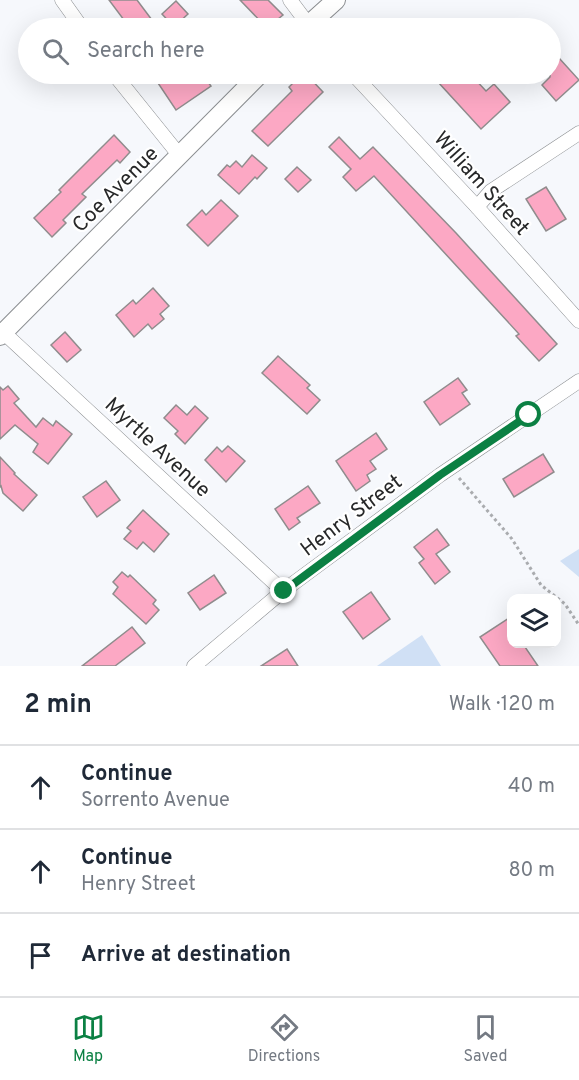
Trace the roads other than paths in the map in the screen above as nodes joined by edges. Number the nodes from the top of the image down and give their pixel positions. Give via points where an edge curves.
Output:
1 (62, 0) edge
2 (290, 0) edge
3 (336, 0) edge
4 (75, 18) edge
5 (302, 18) edge
6 (317, 18) edge
7 (122, 84) edge
8 (250, 84) edge
9 (362, 84) edge
10 (579, 133) edge
11 (180, 156) junction
12 (477, 207) junction
13 (579, 321) edge
14 (2, 334) edge
15 (579, 381) edge
16 (284, 591) junction
17 (194, 666) edge

1 - 4 street
2 - 5 street
3 - 6 street
7 - 11 street
8 - 11 street, Coe Avenue
9 - 12 street, William Street
10 - 12 street via 490,191
11 - 14 street, Coe Avenue
12 - 13 street, William Street
14 - 16 street, Myrtle Avenue
15 - 16 street, Henry Street via 450,468
16 - 17 street, Henry Street

